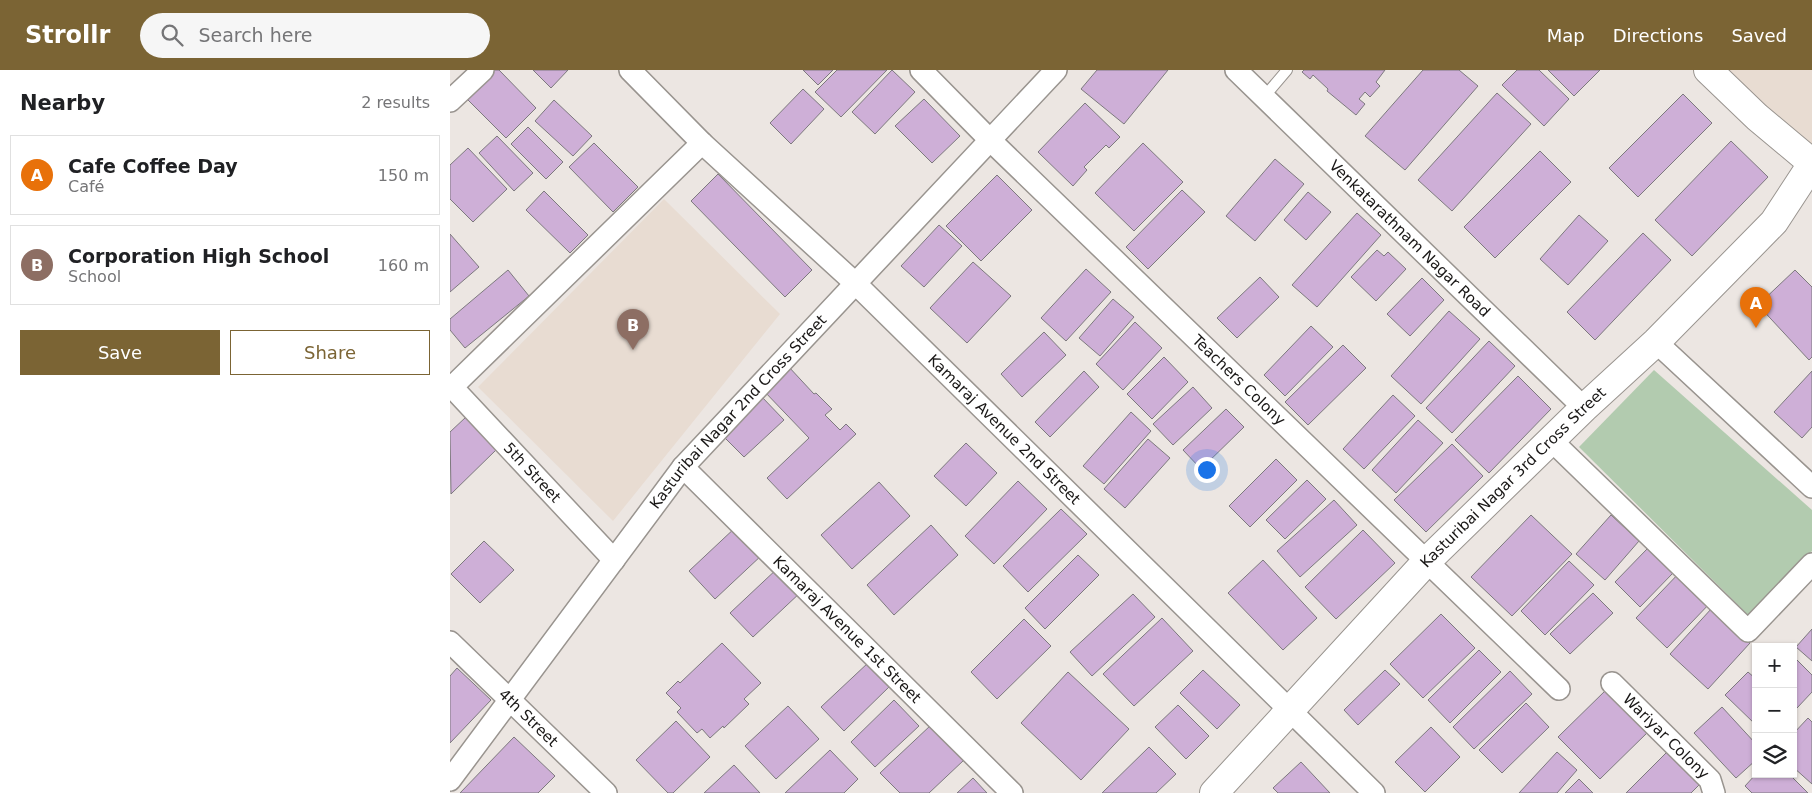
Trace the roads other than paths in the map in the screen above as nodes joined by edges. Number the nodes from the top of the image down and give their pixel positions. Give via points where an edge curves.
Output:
1 (482, 70) edge
2 (630, 70) edge
3 (920, 70) edge
4 (1056, 70) edge
5 (1236, 70) edge
6 (1287, 70) edge
7 (1708, 70) edge
8 (1264, 97) junction
9 (450, 101) edge
10 (990, 140) junction
11 (702, 143) junction
12 (1812, 163) edge
13 (855, 283) junction
14 (1656, 342) junction
15 (451, 386) edge
16 (1584, 408) junction
17 (1552, 440) junction
18 (683, 467) junction
19 (1812, 487) edge
20 (614, 560) junction
21 (1427, 561) junction
22 (1812, 564) edge
23 (450, 642) edge
24 (1612, 683) dead end
25 (1559, 689) dead end
26 (510, 700) junction
27 (1290, 711) junction
28 (450, 780) edge
29 (606, 793) edge
30 (1012, 793) edge
31 (1214, 793) edge
32 (1374, 793) edge
33 (1714, 793) edge

1 - 9 street
2 - 11 street, Kamaraj Avenue 2nd Street
3 - 10 street, Teachers Colony
4 - 10 street, Kasturibai Nagar 2nd Cross Street
5 - 8 street, Venkatarathnam Nagar Road
6 - 8 lane
7 - 12 street
8 - 16 street, Venkatarathnam Nagar Road
10 - 13 street, Kasturibai Nagar 2nd Cross Street
10 - 21 street, Teachers Colony
11 - 13 street, Kamaraj Avenue 2nd Street
11 - 15 street
12 - 14 street, Kasturibai Nagar 3rd Cross Street via 1774,222
13 - 18 street, Kasturibai Nagar 2nd Cross Street
13 - 27 street, Kamaraj Avenue 2nd Street
14 - 16 street, Kasturibai Nagar 3rd Cross Street
14 - 19 street
15 - 20 street, 5th Street
16 - 17 street, Kasturibai Nagar 3rd Cross Street
17 - 21 street, Kasturibai Nagar 3rd Cross Street
17 - 22 street via 1748,631
18 - 20 street, Kasturibai Nagar 2nd Cross Street
18 - 30 street, Kamaraj Avenue 1st Street
20 - 26 street, Kasturibai Nagar 2nd Cross Street
21 - 25 street, Teachers Colony
21 - 27 street, Kasturibai Nagar 3rd Cross Street
23 - 26 street, 4th Street
24 - 33 street, Wariyar Colony via 1710,780
26 - 28 street, Kasturibai Nagar 2nd Cross Street
26 - 29 street, 4th Street
27 - 31 street, Kasturibai Nagar 3rd Cross Street
27 - 32 street, Kamaraj Avenue 2nd Street

